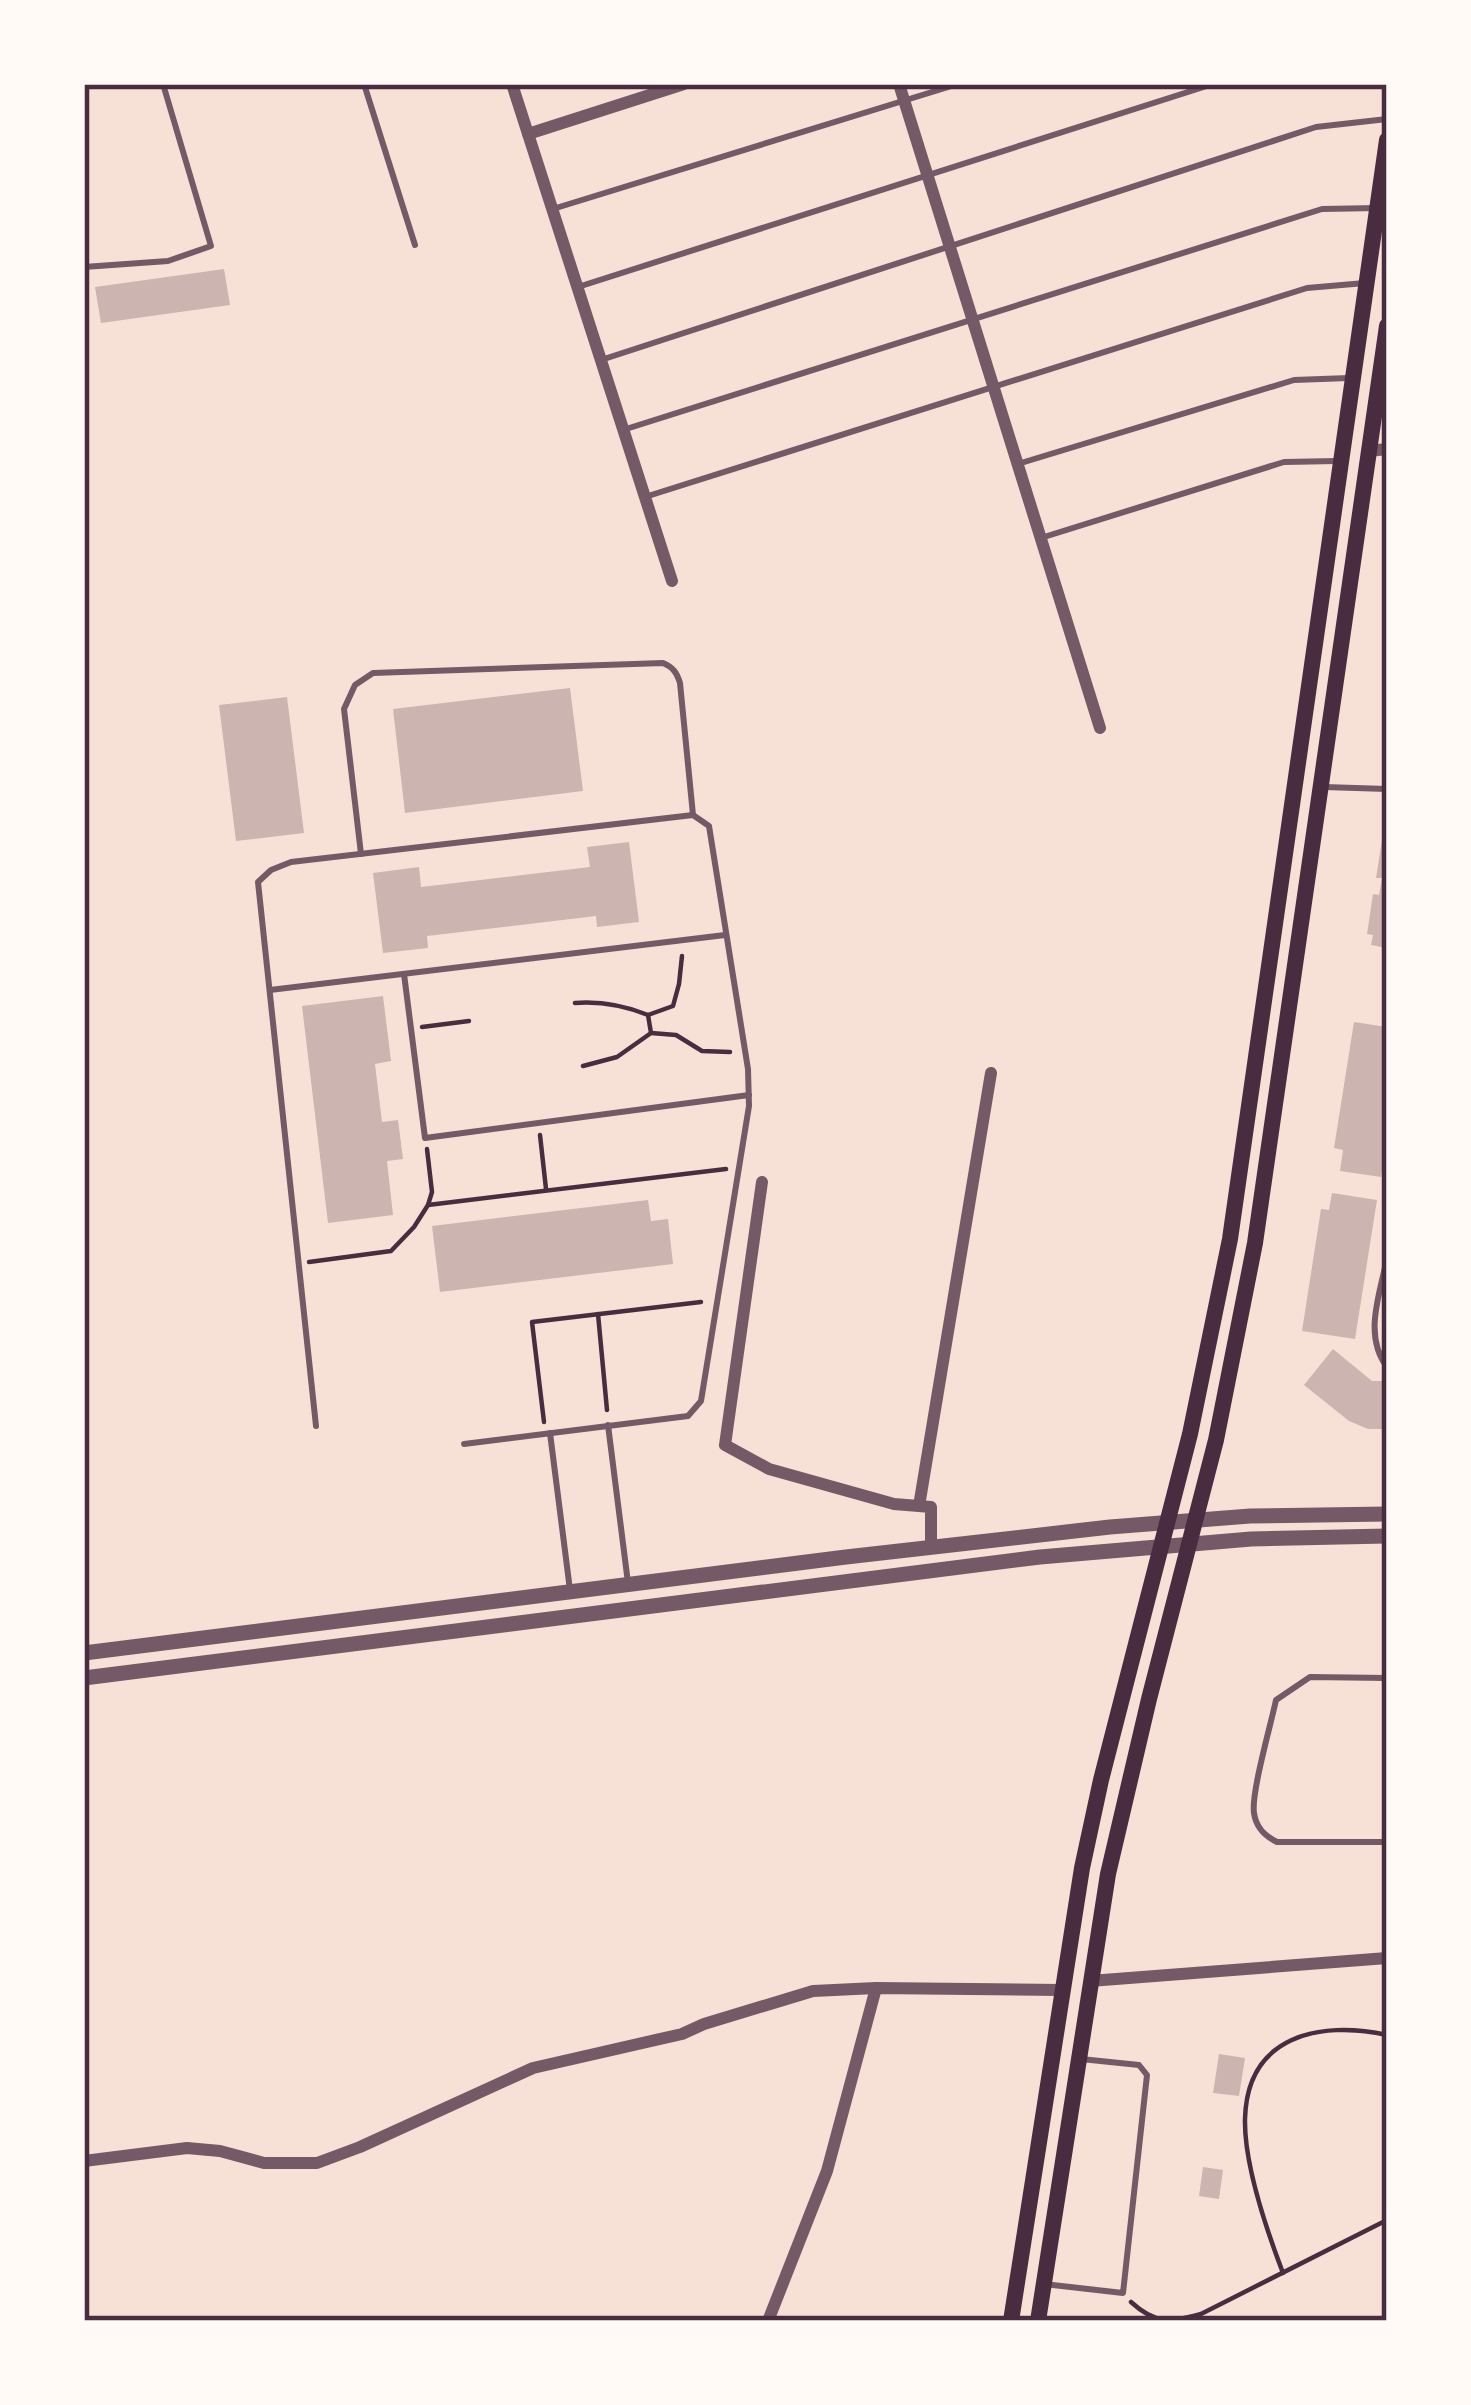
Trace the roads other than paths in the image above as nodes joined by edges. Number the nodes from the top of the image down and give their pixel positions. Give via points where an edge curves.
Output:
1 (163, 84) edge
2 (364, 84) edge
3 (512, 84) edge
4 (684, 84) edge
5 (899, 84) edge
6 (958, 84) edge
7 (1213, 84) edge
8 (904, 100) junction
9 (1387, 119) edge
10 (528, 134) junction
11 (1387, 140) edge
12 (928, 175) junction
13 (1377, 208) junction
14 (552, 209) junction
15 (415, 245) dead end
16 (950, 246) junction
17 (84, 267) edge
18 (1366, 283) junction
19 (577, 287) junction
20 (973, 320) junction
21 (1387, 326) edge
22 (600, 360) junction
23 (1353, 378) junction
24 (994, 389) junction
25 (623, 430) junction
26 (1378, 450) edge
27 (1341, 461) junction
28 (1018, 464) junction
29 (645, 497) junction
30 (1041, 538) junction
31 (672, 581) dead end
32 (1100, 728) dead end
33 (1321, 788) junction
34 (1387, 789) edge
35 (693, 815) junction
36 (362, 854) junction
37 (726, 934) junction
38 (404, 974) junction
39 (270, 990) junction
40 (991, 1073) dead end
41 (749, 1095) junction
42 (762, 1182) dead end
43 (1387, 1258) edge
44 (1387, 1367) edge
45 (316, 1426) dead end
46 (608, 1426) junction
47 (548, 1433) junction
48 (464, 1444) dead end
49 (920, 1506) junction
50 (1387, 1514) edge
51 (1197, 1519) junction
52 (1169, 1521) junction
53 (1387, 1536) edge
54 (1191, 1542) junction
55 (1163, 1545) junction
56 (931, 1547) junction
57 (628, 1584) junction
58 (570, 1592) junction
59 (84, 1653) edge
60 (84, 1678) edge
61 (1387, 1678) edge
62 (1387, 1842) edge
63 (1387, 1958) edge
64 (1090, 1981) junction
65 (876, 1988) junction
66 (1061, 1990) junction
67 (1078, 2058) junction
68 (84, 2161) edge
69 (1044, 2284) junction
70 (769, 2321) edge
71 (1011, 2321) edge
72 (1038, 2321) edge

1 - 17 lane via 211,247 168,261
2 - 15 lane
3 - 10 street
4 - 10 street
5 - 8 street
6 - 8 lane
7 - 12 lane
8 - 12 street
8 - 14 lane
9 - 16 lane via 1316,127
10 - 14 street
11 - 13 main road
12 - 16 street
12 - 19 lane
13 - 18 main road
13 - 20 lane via 1322,209
14 - 19 street
16 - 20 street
16 - 22 lane
18 - 23 main road
18 - 24 lane via 1307,288
19 - 22 street
20 - 24 street
20 - 25 lane
21 - 26 main road
22 - 25 street
23 - 27 main road
23 - 28 lane via 1294,380
24 - 28 street
24 - 29 lane
25 - 29 street
26 - 33 main road
27 - 30 lane via 1284,462
27 - 52 main road via 1229,1239
28 - 30 street
29 - 31 street
30 - 32 street
33 - 34 lane
33 - 51 main road via 1255,1244
35 - 36 lane
35 - 36 lane via 680,683 669,665 373,673 355,685 344,709
35 - 37 lane via 709,826
36 - 39 lane via 280,865 258,882
37 - 38 lane
37 - 41 lane
38 - 39 lane
38 - 41 lane via 425,1138
39 - 45 lane
40 - 49 street
41 - 46 lane via 701,1402 688,1416
42 - 49 street via 725,1445 769,1469
43 - 44 lane via 1373,1326
46 - 47 lane
46 - 57 lane
47 - 48 lane
47 - 58 lane
49 - 56 street via 931,1507
50 - 51 street
51 - 52 street
51 - 54 main road
52 - 55 main road
52 - 56 street
53 - 54 street
54 - 55 street
54 - 64 main road via 1127,1786
55 - 60 street
55 - 66 main road via 1101,1780
56 - 57 street
57 - 58 street
58 - 59 street
61 - 62 lane via 1310,1677 1276,1700 1253,1805 1257,1825 1277,1842
63 - 64 street
64 - 67 main road
65 - 66 street
65 - 68 street via 800,1993 682,2035 533,2068 317,2163 263,2163 187,2148
65 - 70 street via 827,2171
66 - 71 main road
67 - 69 main road
67 - 69 lane via 1139,2065 1147,2075 1123,2293
69 - 72 main road

